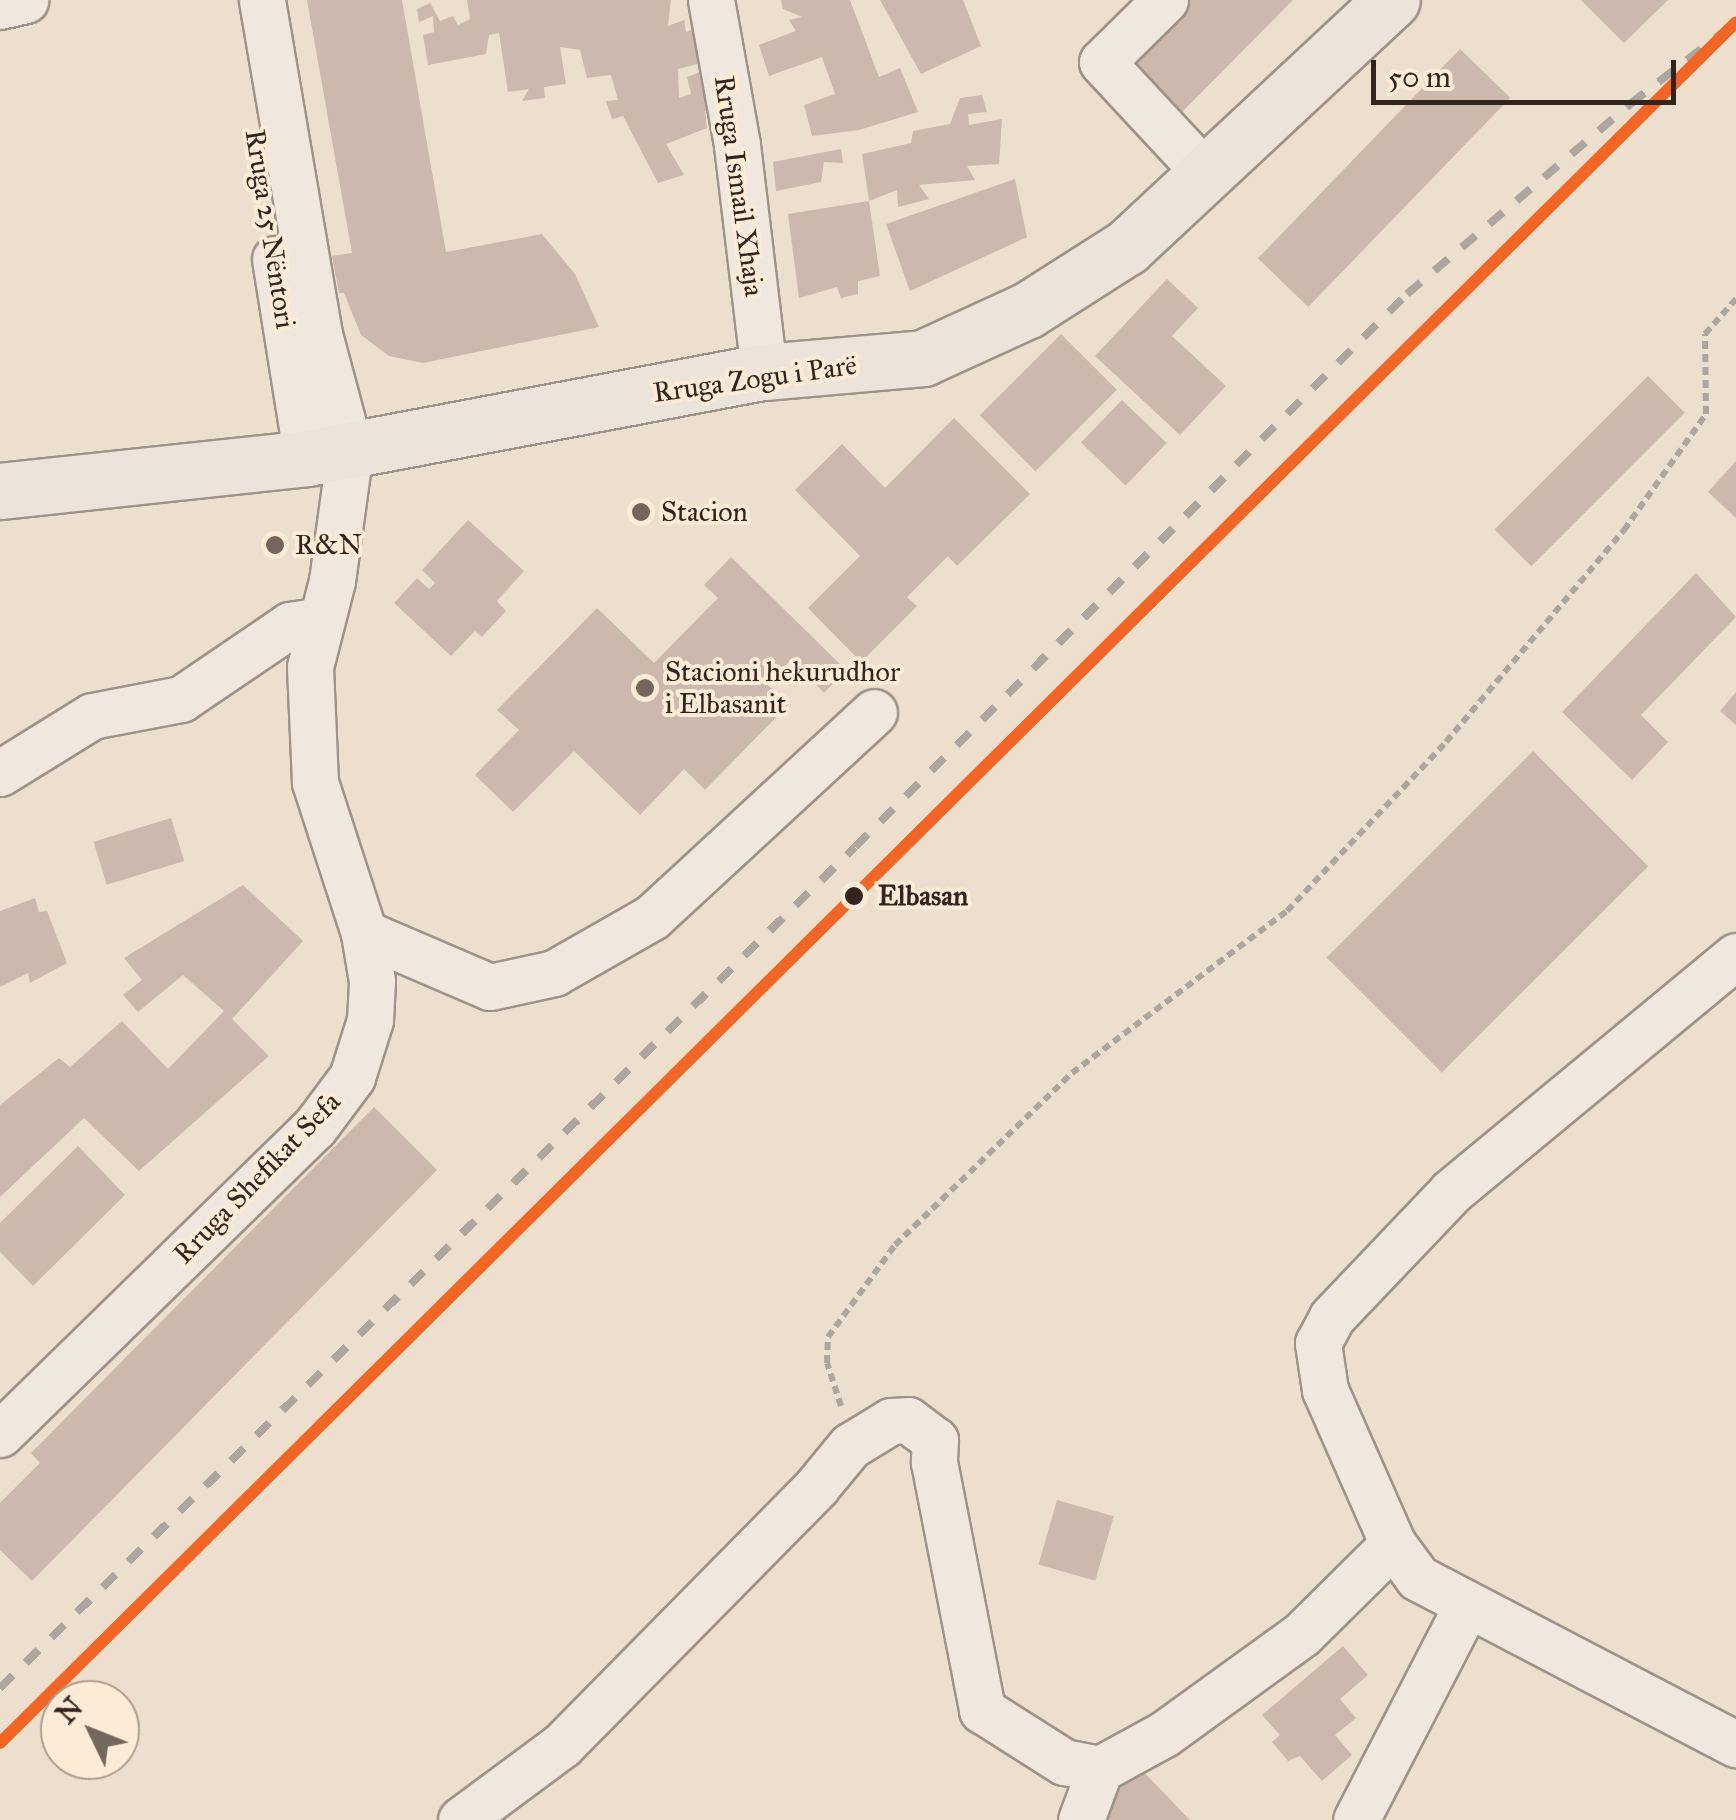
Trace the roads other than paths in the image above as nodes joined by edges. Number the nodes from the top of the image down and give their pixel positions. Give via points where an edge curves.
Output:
1 (25, 0) edge
2 (234, 0) edge
3 (262, 0) edge
4 (711, 0) edge
5 (1164, 0) edge
6 (1392, 0) edge
7 (0, 6) edge
8 (1208, 176) junction
9 (764, 372) junction
10 (329, 454) junction
11 (0, 491) edge
12 (321, 620) junction
13 (874, 712) dead end
14 (0, 773) edge
15 (364, 932) junction
16 (1736, 956) edge
17 (0, 1434) edge
18 (1394, 1544) junction
19 (1467, 1606) junction
20 (1736, 1744) edge
21 (1100, 1770) junction
22 (461, 1820) edge
23 (1082, 1820) edge
24 (1356, 1820) edge

1 - 7 street
2 - 10 street, Rruga 25 Nëntori
3 - 10 street, Rruga 25 Nëntori via 319,334
4 - 9 street, Rruga Ismail Xhaja
5 - 8 street via 1102,62
6 - 8 main road, Rruga Zogu i Parë
8 - 9 main road, Rruga Zogu i Parë via 1110,258 1028,310 923,358
9 - 10 main road, Rruga Zogu i Parë
10 - 11 main road, Rruga Zogu i Parë
10 - 12 street, Rruga Shefikat Sefa via 332,581
12 - 14 street via 290,625 181,699 92,716
12 - 15 street, Rruga Shefikat Sefa via 310,667 315,782
13 - 15 street via 652,917 554,974 490,986
15 - 17 street, Rruga Shefikat Sefa via 370,1020 336,1102
16 - 18 street via 1450,1192 1332,1317 1318,1343 1318,1365
18 - 19 street via 1418,1578
18 - 21 street via 1302,1634 1164,1734
19 - 20 street
19 - 24 street
21 - 22 street via 1051,1755 982,1710 934,1440 908,1420 891,1421 850,1446 562,1745
21 - 23 street

